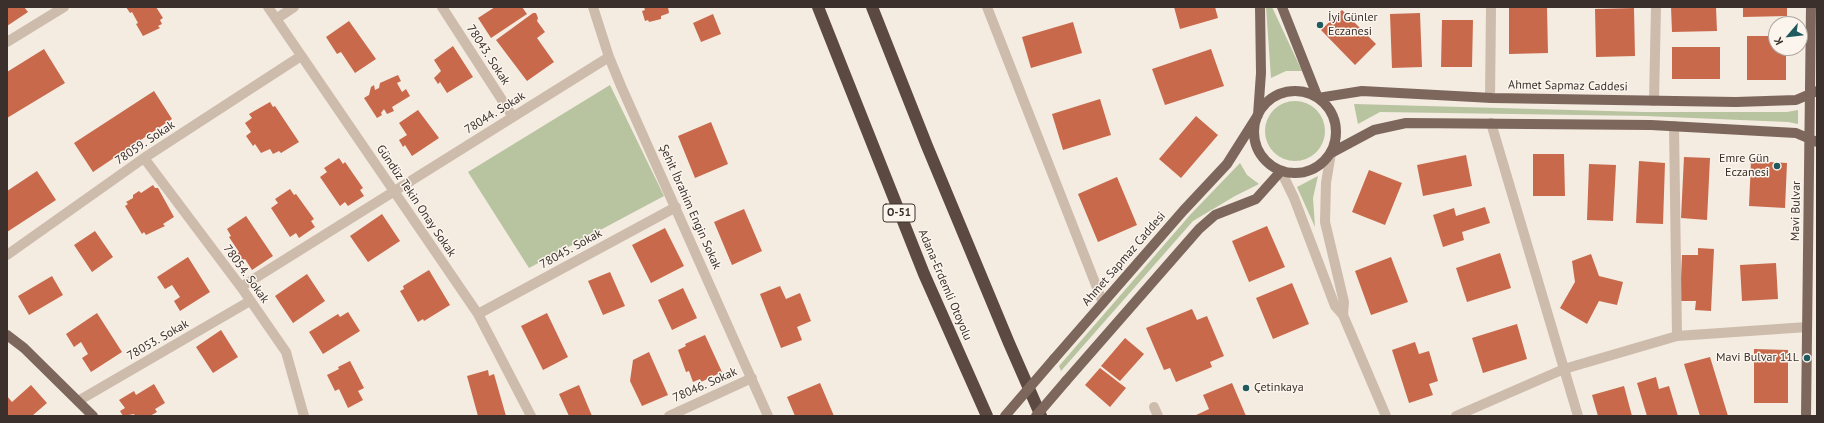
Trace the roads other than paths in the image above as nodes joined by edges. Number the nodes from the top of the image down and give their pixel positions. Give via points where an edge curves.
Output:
1 (64, 7) edge
2 (268, 7) edge
3 (294, 7) edge
4 (442, 7) edge
5 (592, 7) edge
6 (818, 7) edge
7 (872, 7) edge
8 (987, 7) edge
9 (1260, 7) edge
10 (1282, 7) edge
11 (1491, 7) edge
12 (1656, 7) edge
13 (1811, 7) edge
14 (276, 19) junction
15 (7, 42) edge
16 (301, 56) junction
17 (609, 57) junction
18 (1814, 92) edge
19 (1318, 98) junction
20 (1490, 98) junction
21 (1654, 101) junction
22 (1258, 115) junction
23 (513, 116) junction
24 (1491, 123) junction
25 (1674, 126) junction
26 (1813, 140) edge
27 (1331, 153) junction
28 (144, 158) junction
29 (1281, 171) junction
30 (394, 191) junction
31 (676, 207) junction
32 (7, 255) edge
33 (241, 287) junction
34 (250, 301) junction
35 (1103, 303) junction
36 (478, 314) junction
37 (1343, 315) junction
38 (1807, 327) junction
39 (7, 335) edge
40 (1677, 336) junction
41 (1564, 369) junction
42 (752, 378) junction
43 (78, 401) junction
44 (93, 416) edge
45 (304, 416) edge
46 (531, 416) edge
47 (669, 416) edge
48 (768, 416) edge
49 (987, 416) edge
50 (1005, 416) edge
51 (1036, 416) edge
52 (1041, 416) edge
53 (1386, 416) edge
54 (1456, 416) edge
55 (1578, 416) edge
56 (1806, 416) edge

1 - 15 street
2 - 14 street, Gündüz Tekin Onay Sokak
3 - 14 street
4 - 23 street, 78043. Sokak
5 - 17 street, Şehit İbrahim Engin Sokak
6 - 49 highway, Adana-Erdemli Otoyolu / O-51 via 924,274
7 - 52 highway via 933,161
8 - 35 street
9 - 22 main road
10 - 19 main road
11 - 20 street
12 - 21 street
13 - 18 main road, Mavi Bulvar
14 - 16 street, Gündüz Tekin Onay Sokak
16 - 28 street, 78059. Sokak
16 - 30 street, Gündüz Tekin Onay Sokak
17 - 23 street, 78044. Sokak
17 - 31 street, Şehit İbrahim Engin Sokak
18 - 21 main road, Ahmet Sapmaz Caddesi via 1796,100
18 - 26 main road, Mavi Bulvar
19 - 20 main road, Ahmet Sapmaz Caddesi via 1362,91
19 - 22 main road via 1304,92 1291,91 1277,96 1266,104
19 - 27 main road via 1330,111 1336,128 1336,141
20 - 21 main road, Ahmet Sapmaz Caddesi
22 - 29 main road via 1254,137 1257,148 1271,166
22 - 35 main road, Ahmet Sapmaz Caddesi via 1227,164
23 - 30 street, 78044. Sokak
24 - 25 main road
24 - 27 main road via 1406,123 1374,130
24 - 41 street
25 - 26 main road via 1796,133
25 - 40 street
26 - 38 main road, Mavi Bulvar
27 - 29 main road via 1315,169 1298,173
27 - 37 street via 1326,183 1325,222 1344,302
28 - 32 street, 78059. Sokak
28 - 33 street, 78054. Sokak
29 - 37 street via 1294,198 1335,306
29 - 51 main road, bridge via 1256,199 1215,215 1199,229
30 - 33 street
30 - 36 street, Gündüz Tekin Onay Sokak
31 - 36 street, 78045. Sokak
31 - 42 street, Şehit İbrahim Engin Sokak
33 - 34 street, 78054. Sokak
34 - 43 street, 78053. Sokak
34 - 45 street, 78054. Sokak via 286,352
35 - 50 main road, Ahmet Sapmaz Caddesi, bridge
36 - 46 street, Gündüz Tekin Onay Sokak
37 - 53 street
38 - 40 street
38 - 56 main road, Mavi Bulvar
39 - 43 main road via 24,348
40 - 41 street
41 - 54 street
41 - 55 street
42 - 47 street, 78046. Sokak
42 - 48 street, Şehit İbrahim Engin Sokak
43 - 44 main road

